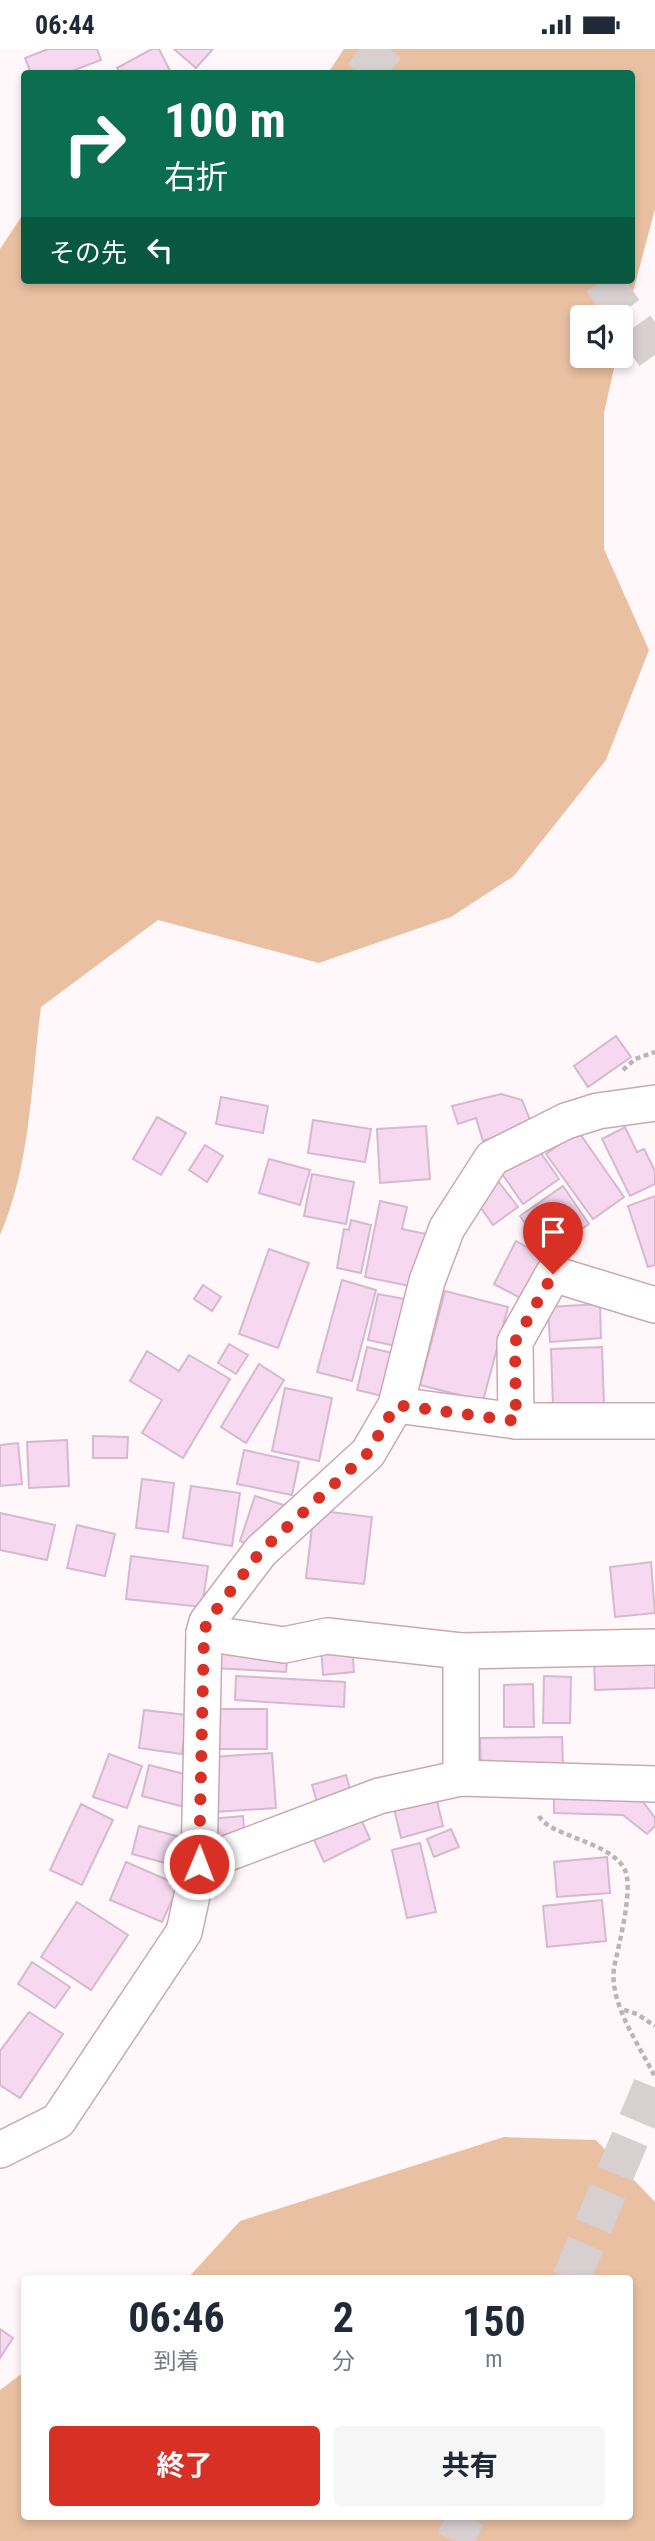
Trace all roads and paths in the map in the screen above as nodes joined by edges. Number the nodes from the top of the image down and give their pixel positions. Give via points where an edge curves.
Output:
1 (655, 1103) edge
2 (655, 1305) edge
3 (396, 1405) junction
4 (516, 1421) junction
5 (655, 1421) edge
6 (204, 1633) junction
7 (655, 1647) edge
8 (461, 1651) junction
9 (461, 1778) junction
10 (542, 1780) junction
11 (655, 1784) edge
12 (199, 1864) junction
13 (623, 2010) junction
14 (655, 2026) edge
15 (655, 2077) edge
16 (0, 2150) edge

1 - 3 street via 566,1121 492,1158 447,1228 427,1281
2 - 4 street via 553,1274 515,1342
3 - 4 street
3 - 6 street via 368,1453 261,1551 233,1584
4 - 5 street
6 - 8 street via 284,1645 327,1636
6 - 12 street
7 - 8 street
8 - 9 street
9 - 10 street
9 - 12 street via 379,1796
10 - 11 street
10 - 13 path via 539,1819 613,1856 625,1869 628,1885 614,1971 614,1990
12 - 16 street via 184,1932 58,2121
13 - 14 path
13 - 15 path

